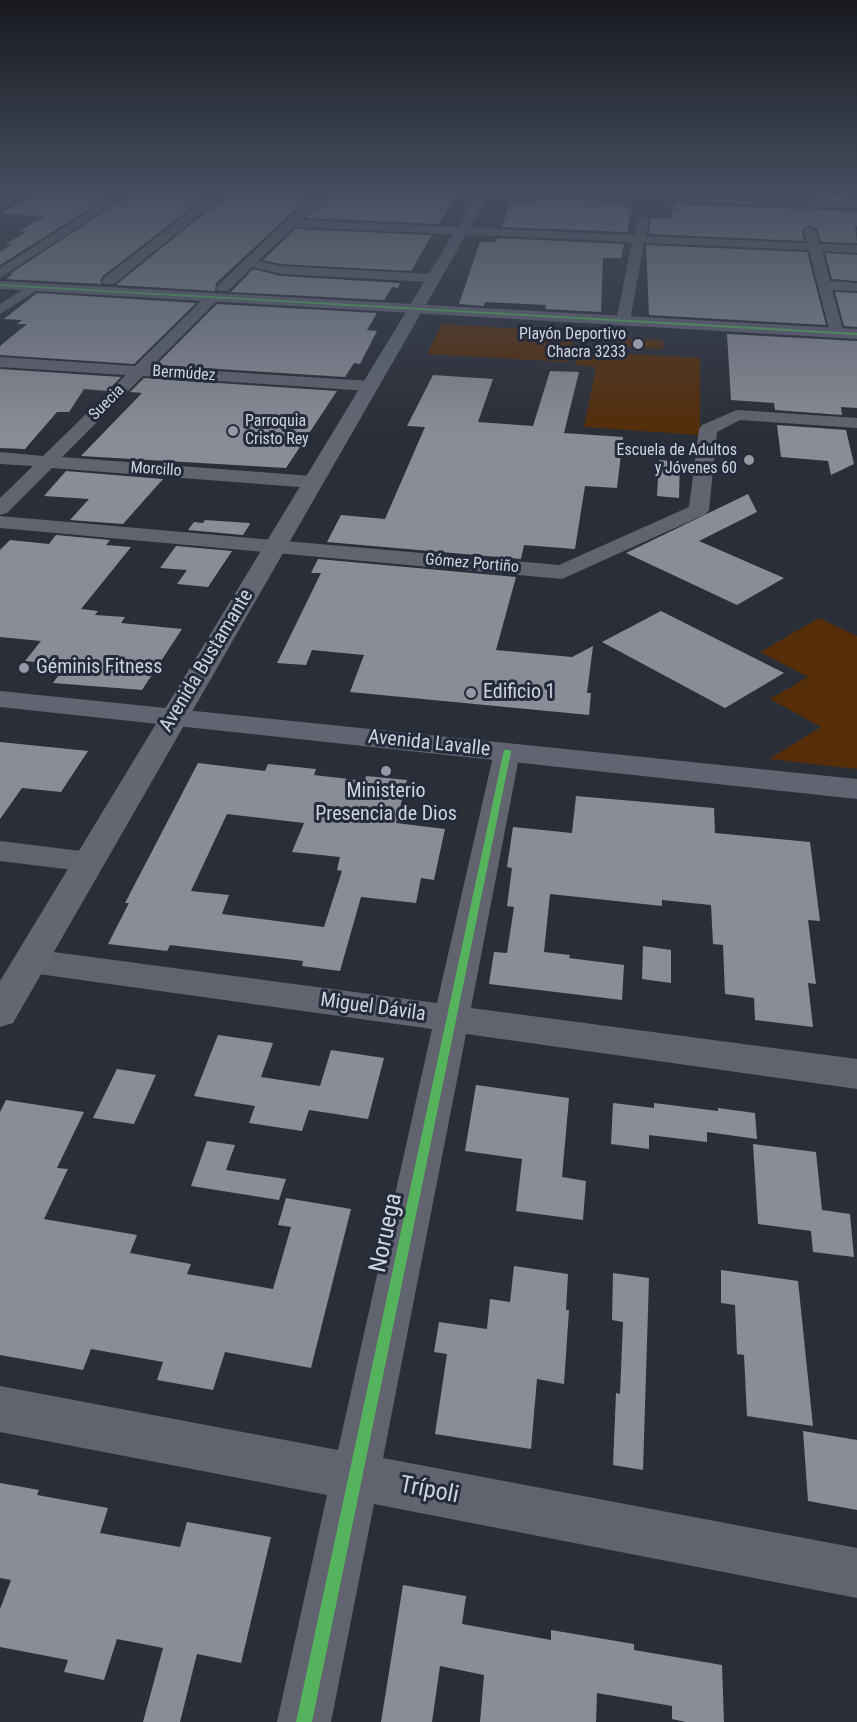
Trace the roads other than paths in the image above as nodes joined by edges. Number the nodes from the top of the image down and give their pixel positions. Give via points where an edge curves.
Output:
1 (119, 273) edge
2 (239, 273) edge
3 (344, 273) edge
4 (435, 273) edge
5 (632, 273) edge
6 (821, 273) edge
7 (432, 278) junction
8 (109, 281) dead end
9 (0, 285) edge
10 (824, 285) junction
11 (33, 287) junction
12 (857, 287) edge
13 (218, 293) junction
14 (414, 309) junction
15 (0, 310) edge
16 (623, 321) junction
17 (837, 333) junction
18 (857, 334) edge
19 (0, 362) edge
20 (139, 371) junction
21 (369, 386) junction
22 (857, 423) edge
23 (0, 459) edge
24 (47, 462) junction
25 (312, 483) junction
26 (0, 509) edge
27 (0, 522) edge
28 (275, 546) junction
29 (0, 699) edge
30 (174, 717) junction
31 (507, 752) junction
32 (857, 789) edge
33 (0, 851) edge
34 (89, 862) junction
35 (31, 961) junction
36 (0, 1014) edge
37 (452, 1019) junction
38 (857, 1074) edge
39 (0, 1409) edge
40 (355, 1477) junction
41 (857, 1573) edge
42 (304, 1722) edge

1 - 8 street
2 - 13 street, Suecia
3 - 7 street
4 - 7 main road, Avenida Bustamante
5 - 16 street
6 - 10 street
7 - 14 main road, Avenida Bustamante
9 - 11 main road
10 - 12 street
10 - 17 street
11 - 13 main road
11 - 15 street
13 - 14 main road
13 - 20 street, Suecia
14 - 16 main road
14 - 21 main road, Avenida Bustamante
16 - 17 main road
17 - 18 main road
19 - 20 street, Bermúdez
20 - 21 street, Bermúdez
20 - 24 street, Suecia
21 - 25 main road, Avenida Bustamante
22 - 28 street, Gómez Portiño via 737,415 708,429 699,510 562,572
23 - 24 street, Morcillo
24 - 25 street, Morcillo
24 - 26 street, Suecia
25 - 28 main road, Avenida Bustamante
27 - 28 street, Gómez Portiño
28 - 30 main road, Avenida Bustamante
29 - 30 main road, Avenida Lavalle
30 - 31 main road, Avenida Lavalle
30 - 34 main road, Avenida Bustamante
31 - 32 main road, Avenida Lavalle
31 - 37 street, Noruega
33 - 34 street
34 - 35 main road, Avenida Bustamante
35 - 36 main road, Avenida Bustamante
35 - 37 street, Miguel Dávila
37 - 38 street, Miguel Dávila
37 - 40 street, Noruega
39 - 40 street, Trípoli
40 - 41 street, Trípoli
40 - 42 street, Noruega

